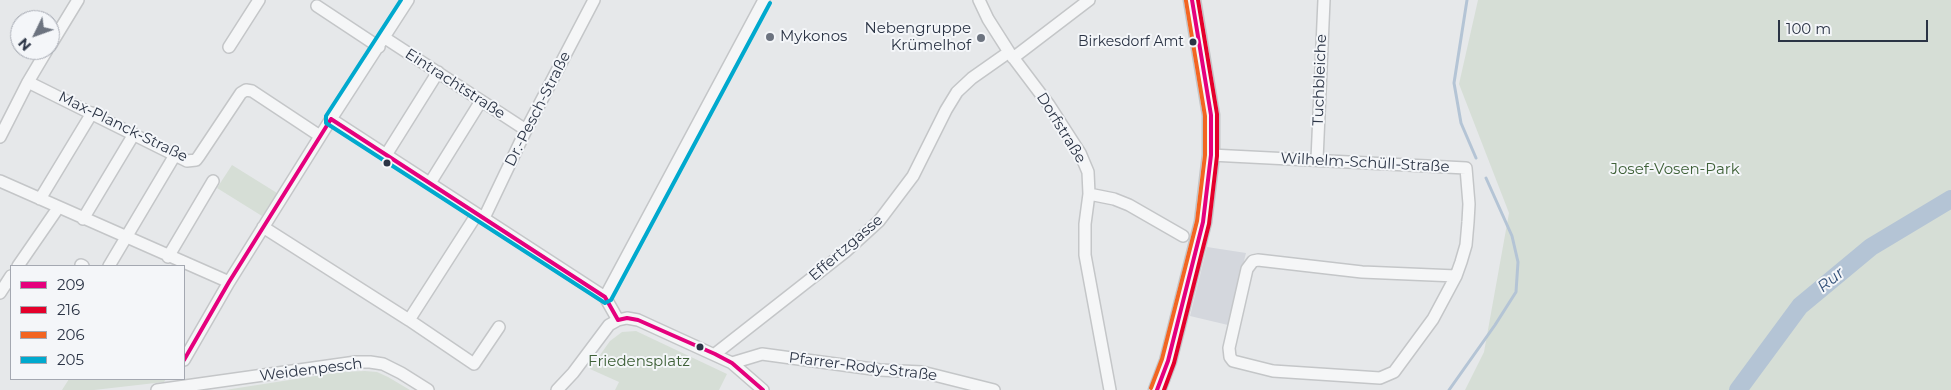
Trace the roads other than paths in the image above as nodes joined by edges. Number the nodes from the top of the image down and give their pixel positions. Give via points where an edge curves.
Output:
1 (78, 0) edge
2 (259, 0) edge
3 (408, 0) edge
4 (594, 0) edge
5 (764, 0) edge
6 (979, 0) edge
7 (1089, 0) edge
8 (1192, 0) edge
9 (1324, 0) edge
10 (317, 6) dead end
11 (60, 30) edge
12 (382, 42) junction
13 (229, 48) dead end
14 (1011, 55) junction
15 (42, 60) edge
16 (438, 72) junction
17 (28, 82) junction
18 (481, 101) junction
19 (92, 113) junction
20 (331, 119) junction
21 (526, 130) junction
22 (134, 134) junction
23 (320, 136) junction
24 (0, 137) edge
25 (175, 155) junction
26 (386, 155) junction
27 (1211, 155) junction
28 (1318, 160) junction
29 (0, 181) edge
30 (213, 181) dead end
31 (430, 183) junction
32 (1089, 194) junction
33 (40, 200) junction
34 (58, 208) junction
35 (480, 216) junction
36 (83, 219) junction
37 (263, 227) junction
38 (1183, 236) dead end
39 (127, 238) junction
40 (168, 257) junction
41 (19, 265) edge
42 (110, 265) edge
43 (1456, 276) junction
44 (10, 278) edge
45 (229, 282) junction
46 (0, 293) edge
47 (605, 297) junction
48 (409, 320) junction
49 (618, 320) junction
50 (499, 327) dead end
51 (715, 354) junction
52 (185, 358) edge
53 (732, 363) junction
54 (165, 386) edge
55 (428, 390) edge
56 (558, 390) edge
57 (763, 390) edge
58 (994, 390) edge
59 (1110, 390) edge
60 (1157, 390) edge

1 - 11 street
2 - 13 street
3 - 12 street
4 - 21 street, Dr.-Pesch-Straße
5 - 47 street
6 - 14 street, Dorfstraße
7 - 14 street, Effertzgasse
8 - 27 street via 1211,115
9 - 28 street, Tuchbleiche
10 - 12 street, Eintrachtstraße
12 - 16 street, Eintrachtstraße
12 - 20 street
14 - 32 street, Dorfstraße via 1080,153 1088,172
14 - 51 street, Effertzgasse via 957,92 913,176 880,221
15 - 17 street
16 - 18 street, Eintrachtstraße
16 - 26 street
17 - 19 street, Max-Planck-Straße
17 - 24 street
18 - 21 street, Eintrachtstraße
18 - 31 street
19 - 22 street, Max-Planck-Straße
19 - 33 street
20 - 23 street
20 - 26 street
21 - 35 street, Dr.-Pesch-Straße
22 - 25 street, Max-Planck-Straße
22 - 36 street
23 - 25 street, Max-Planck-Straße via 246,90 241,92 196,160 187,161
23 - 37 street
25 - 39 street
26 - 31 street
27 - 28 street, Wilhelm-Schüll-Straße
27 - 60 street via 1203,222 1168,361
28 - 43 street, Wilhelm-Schüll-Straße via 1466,168 1469,204 1466,245
29 - 33 street
30 - 40 street
31 - 35 street
32 - 38 street via 1129,205
32 - 59 street, Dorfstraße via 1085,255
33 - 34 street
34 - 36 street
34 - 41 street
35 - 47 street
35 - 48 street, Dr.-Pesch-Straße
36 - 39 street
37 - 45 street
37 - 48 street
39 - 40 street
39 - 42 street
40 - 45 street
43 - 43 street, Wilhelm-Schüll-Straße via 1433,319 1403,362 1386,377 1273,371 1233,361 1230,357 1229,348 1250,264 1258,260 1362,272
44 - 46 street
45 - 52 street
47 - 49 street
48 - 50 street via 474,364
49 - 51 street via 638,320
49 - 56 street via 603,332
51 - 53 street
53 - 57 street
53 - 58 street, Pfarrer-Rody-Straße via 762,354 880,370 922,372
54 - 55 street, Weidenpesch via 370,362 401,372

